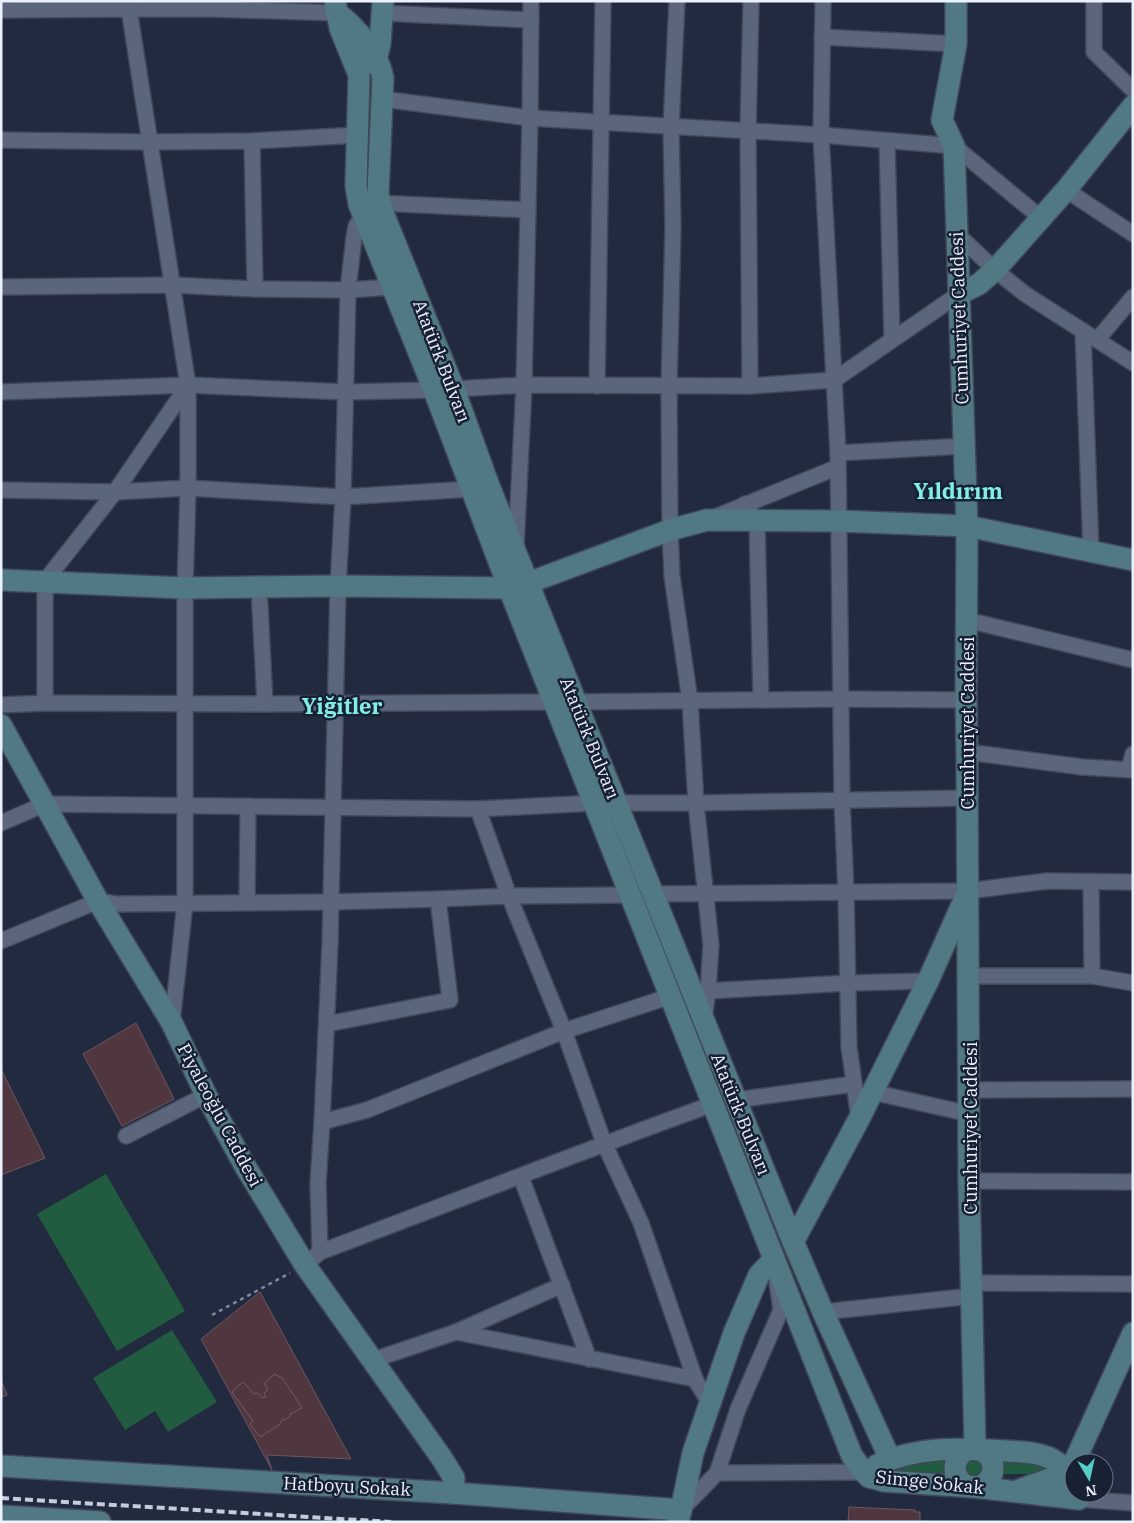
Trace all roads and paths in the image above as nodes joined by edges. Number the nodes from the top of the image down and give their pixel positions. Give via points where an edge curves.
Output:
1 (531, 1) edge
2 (604, 1) edge
3 (677, 1) edge
4 (751, 1) edge
5 (823, 1) edge
6 (956, 1) edge
7 (1094, 1) edge
8 (128, 5) edge
9 (214, 5) edge
10 (336, 7) edge
11 (383, 7) edge
12 (1, 10) edge
13 (531, 20) junction
14 (822, 37) junction
15 (956, 44) junction
16 (367, 65) junction
17 (1133, 90) edge
18 (382, 99) junction
19 (1133, 106) edge
20 (530, 118) junction
21 (601, 122) junction
22 (671, 127) junction
23 (748, 131) junction
24 (821, 135) junction
25 (358, 136) junction
26 (1, 140) edge
27 (887, 141) junction
28 (149, 142) junction
29 (252, 142) junction
30 (954, 146) junction
31 (1066, 190) junction
32 (371, 209) junction
33 (528, 210) junction
34 (1041, 218) junction
35 (956, 233) junction
36 (1133, 234) edge
37 (995, 270) junction
38 (401, 283) junction
39 (172, 285) junction
40 (1, 287) edge
41 (255, 288) junction
42 (348, 290) junction
43 (959, 294) junction
44 (1133, 296) edge
45 (1083, 331) junction
46 (892, 339) junction
47 (1097, 340) junction
48 (1133, 363) edge
49 (834, 380) junction
50 (188, 385) junction
51 (524, 386) junction
52 (597, 386) junction
53 (750, 386) junction
54 (669, 387) junction
55 (444, 389) junction
56 (1, 392) edge
57 (346, 392) junction
58 (964, 446) junction
59 (838, 460) junction
60 (480, 487) junction
61 (188, 488) junction
62 (1, 490) edge
63 (116, 492) junction
64 (343, 497) junction
65 (751, 512) junction
66 (840, 522) junction
67 (967, 526) junction
68 (670, 530) junction
69 (1091, 551) junction
70 (515, 552) junction
71 (1133, 560) edge
72 (1, 580) edge
73 (45, 581) junction
74 (338, 586) junction
75 (518, 586) junction
76 (259, 587) junction
77 (185, 588) junction
78 (967, 620) junction
79 (1133, 660) edge
80 (841, 699) junction
81 (761, 700) junction
82 (966, 700) junction
83 (690, 701) junction
84 (565, 702) junction
85 (45, 703) junction
86 (336, 703) junction
87 (265, 704) junction
88 (1, 705) edge
89 (186, 705) junction
90 (1, 725) edge
91 (967, 752) junction
92 (1133, 754) edge
93 (1131, 769) edge
94 (967, 798) junction
95 (842, 800) junction
96 (595, 803) junction
97 (616, 803) junction
98 (696, 803) junction
99 (45, 804) junction
100 (185, 806) junction
101 (248, 806) junction
102 (334, 807) junction
103 (478, 809) junction
104 (1, 823) edge
105 (1091, 882) junction
106 (1133, 882) edge
107 (968, 891) junction
108 (846, 892) junction
109 (653, 894) junction
110 (631, 895) junction
111 (706, 895) junction
112 (509, 896) junction
113 (438, 899) junction
114 (98, 901) junction
115 (247, 902) junction
116 (331, 902) junction
117 (185, 903) junction
118 (1, 942) edge
119 (969, 976) junction
120 (1092, 976) junction
121 (928, 981) junction
122 (848, 983) junction
123 (1133, 984) edge
124 (701, 993) junction
125 (671, 996) junction
126 (172, 1024) junction
127 (327, 1024) junction
128 (564, 1031) junction
129 (1131, 1084) edge
130 (863, 1088) junction
131 (970, 1090) junction
132 (206, 1095) junction
133 (736, 1100) junction
134 (714, 1104) junction
135 (970, 1114) junction
136 (322, 1122) junction
137 (126, 1136) dead end
138 (604, 1143) junction
139 (521, 1177) junction
140 (969, 1181) junction
141 (1133, 1182) edge
142 (793, 1242) junction
143 (313, 1258) junction
144 (774, 1258) junction
145 (1133, 1284) edge
146 (562, 1286) junction
147 (972, 1290) junction
148 (823, 1312) junction
149 (212, 1315) dead end
150 (456, 1332) junction
151 (1133, 1332) edge
152 (589, 1359) junction
153 (373, 1360) junction
154 (695, 1379) junction
155 (710, 1404) junction
156 (974, 1448) junction
157 (1085, 1453) edge
158 (890, 1459) junction
159 (1, 1466) edge
160 (1064, 1470) edge
161 (864, 1472) junction
162 (717, 1473) junction
163 (1064, 1480) edge
164 (1064, 1482) edge
165 (974, 1487) junction
166 (1012, 1492) junction
167 (453, 1493) junction
168 (1114, 1496) edge
169 (1133, 1503) edge
170 (1, 1516) edge
171 (679, 1516) edge
172 (35, 1520) edge
173 (100, 1522) edge

1 - 13 street
2 - 21 street
3 - 22 street
4 - 23 street
5 - 14 street
6 - 15 main road, Cumhuriyet Caddesi
7 - 17 street via 1094,52
8 - 9 street
8 - 12 street
8 - 28 street
9 - 10 street
10 - 16 main road, Atatürk Bulvarı via 354,27
11 - 13 street
11 - 16 main road via 380,44
13 - 20 street
14 - 15 street
14 - 24 street
15 - 30 main road, Cumhuriyet Caddesi via 942,120
16 - 18 main road, Atatürk Bulvarı via 382,71
16 - 25 main road, Atatürk Bulvarı via 360,91
18 - 20 street
18 - 32 main road, Atatürk Bulvarı via 378,194
19 - 31 main road
20 - 21 street
20 - 33 street
21 - 22 street
21 - 52 street
22 - 23 street
22 - 54 street via 673,227
23 - 24 street
23 - 53 street
24 - 27 street
24 - 49 street
25 - 29 street
25 - 32 main road, Atatürk Bulvarı via 356,196
26 - 28 street
27 - 30 street
27 - 46 street
28 - 29 street
28 - 39 street
29 - 41 street
30 - 34 street
30 - 35 main road, Cumhuriyet Caddesi
31 - 34 main road
31 - 36 street
32 - 33 street
32 - 38 main road, Atatürk Bulvarı
32 - 42 street via 356,226
33 - 51 street
34 - 37 main road
35 - 37 street
35 - 43 main road, Cumhuriyet Caddesi
37 - 43 main road via 979,284
37 - 45 street via 1025,294
38 - 42 street
38 - 55 main road, Atatürk Bulvarı
39 - 40 street
39 - 41 street
39 - 50 street
41 - 42 street
42 - 57 street
43 - 46 street
43 - 58 main road, Cumhuriyet Caddesi
44 - 47 street
45 - 47 street
45 - 69 street
46 - 49 street
47 - 48 street
49 - 53 street
49 - 59 street
50 - 56 street
50 - 57 street
50 - 61 street
50 - 63 street
51 - 52 street
51 - 55 street
51 - 70 street
52 - 54 street
53 - 54 street
54 - 68 street
55 - 57 street
55 - 60 main road, Atatürk Bulvarı
57 - 64 street
58 - 59 street
58 - 67 main road, Cumhuriyet Caddesi
59 - 65 street
59 - 66 street
60 - 64 street
60 - 70 main road, Atatürk Bulvarı
60 - 75 main road, Atatürk Bulvarı
61 - 63 street
61 - 64 street
61 - 77 street
62 - 63 street
63 - 73 street
64 - 74 street
65 - 66 main road
65 - 68 main road
65 - 81 street
66 - 67 main road
66 - 80 street
67 - 69 main road
67 - 78 main road, Cumhuriyet Caddesi
68 - 75 main road
68 - 83 street via 672,576
69 - 71 main road
70 - 75 main road, Atatürk Bulvarı
72 - 73 main road
73 - 77 main road
73 - 85 street
74 - 75 main road
74 - 76 main road
74 - 86 street
75 - 84 main road, Atatürk Bulvarı
76 - 77 main road
76 - 87 street
77 - 89 street
78 - 79 street
78 - 82 main road, Cumhuriyet Caddesi
80 - 81 street
80 - 82 street
80 - 95 street
81 - 83 street
82 - 91 main road, Cumhuriyet Caddesi
83 - 84 street
83 - 98 street
84 - 86 street
84 - 96 main road, Atatürk Bulvarı
84 - 97 main road, Atatürk Bulvarı
85 - 88 street
85 - 89 street
86 - 87 street
86 - 102 street
87 - 89 street
89 - 100 street
90 - 99 main road, Piyaleoğlu Caddesi
91 - 93 street via 1082,767
91 - 94 main road, Cumhuriyet Caddesi
92 - 93 street
94 - 95 street
94 - 107 main road, Cumhuriyet Caddesi
95 - 98 street
95 - 108 street
96 - 97 main road
96 - 103 street
96 - 110 main road, Atatürk Bulvarı
97 - 98 street
97 - 109 main road, Atatürk Bulvarı
98 - 111 street
99 - 100 street
99 - 104 street
99 - 114 main road, Piyaleoğlu Caddesi
100 - 101 street
100 - 117 street
101 - 102 street
101 - 115 street
102 - 103 street
102 - 116 street
103 - 112 street
105 - 106 street
105 - 107 street via 1046,881
105 - 120 street
107 - 108 street
107 - 119 main road, Cumhuriyet Caddesi
107 - 121 main road
108 - 111 street
108 - 122 street
109 - 110 main road
109 - 111 street
109 - 124 main road, Atatürk Bulvarı
110 - 112 street
110 - 125 main road, Atatürk Bulvarı
111 - 124 street via 711,945
112 - 113 street
112 - 128 street
113 - 116 street
113 - 127 street via 450,1000
114 - 117 street via 116,904
114 - 118 street
114 - 126 main road, Piyaleoğlu Caddesi
115 - 116 street
115 - 117 street
116 - 127 street
117 - 126 street
119 - 120 street
119 - 131 main road, Cumhuriyet Caddesi
120 - 123 street
121 - 122 street
121 - 130 main road
122 - 124 street
122 - 130 street via 849,1047
124 - 125 main road
124 - 133 main road, Atatürk Bulvarı via 704,1021
125 - 128 street
125 - 134 main road, Atatürk Bulvarı
126 - 132 main road, Piyaleoğlu Caddesi
127 - 136 street
128 - 136 street via 367,1110
128 - 138 street
129 - 131 street
130 - 133 street
130 - 135 street
130 - 142 main road via 859,1119
131 - 135 main road, Cumhuriyet Caddesi
132 - 137 street
132 - 143 main road, Piyaleoğlu Caddesi via 245,1166
133 - 134 main road
133 - 142 main road, Atatürk Bulvarı
134 - 138 street
134 - 144 main road, Atatürk Bulvarı
135 - 140 main road, Cumhuriyet Caddesi
136 - 143 street
138 - 139 street
138 - 154 street via 641,1223
139 - 143 street
139 - 146 street
140 - 141 street
140 - 147 main road, Cumhuriyet Caddesi
142 - 148 main road, Atatürk Bulvarı
143 - 149 path
143 - 153 main road, Piyaleoğlu Caddesi
144 - 155 main road via 759,1275 734,1333
144 - 161 main road, Atatürk Bulvarı via 852,1456
144 - 162 street via 781,1310 738,1409
145 - 147 street
146 - 150 street
146 - 152 street
147 - 148 street
147 - 156 main road, Cumhuriyet Caddesi
148 - 158 main road, Atatürk Bulvarı
150 - 152 street
150 - 153 street
151 - 157 main road
152 - 154 street
153 - 167 main road, Piyaleoğlu Caddesi via 454,1478
154 - 155 street
155 - 171 main road via 693,1453
156 - 158 main road, Simge Sokak via 934,1450
156 - 160 main road, Simge Sokak via 1035,1454 1056,1462
156 - 165 main road via 987,1453 993,1471 987,1482
158 - 161 main road, Simge Sokak
159 - 167 main road, Hatboyu Sokak
161 - 162 street
161 - 165 main road, Simge Sokak via 884,1481
162 - 171 street
163 - 166 main road via 1051,1480
164 - 166 main road, Simge Sokak
165 - 166 main road, Simge Sokak
167 - 171 main road, Hatboyu Sokak
168 - 169 street, Simge Sokak
170 - 172 main road
172 - 173 main road

